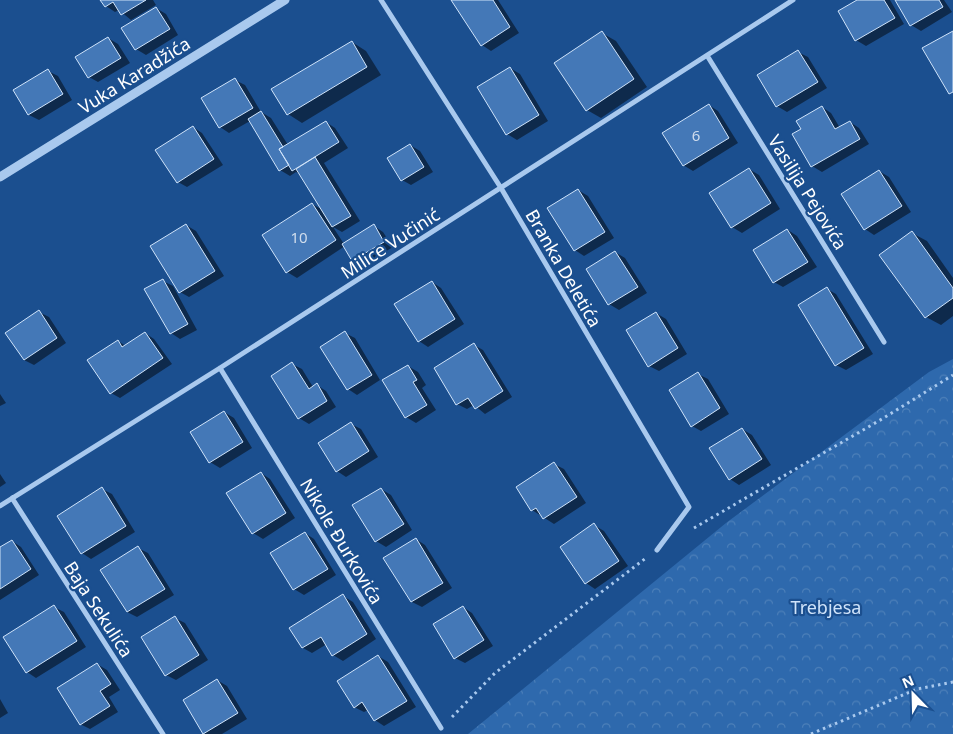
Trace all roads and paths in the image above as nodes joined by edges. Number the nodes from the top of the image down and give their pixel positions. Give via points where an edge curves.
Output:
1 (285, 0) edge
2 (381, 0) edge
3 (793, 0) edge
4 (708, 57) junction
5 (0, 177) edge
6 (501, 188) junction
7 (884, 342) dead end
8 (220, 368) junction
9 (953, 375) edge
10 (12, 498) junction
11 (0, 506) edge
12 (690, 530) dead end
13 (657, 550) joint
14 (953, 682) edge
15 (440, 728) joint
16 (163, 734) edge
17 (811, 734) edge

1 - 5 street, Vuka Karadžića
2 - 6 street, Branka Deletića
3 - 4 street, Milice Vučinić
4 - 6 street, Milice Vučinić
4 - 7 street, Vasilija Pejovića
6 - 8 street, Milice Vučinić
6 - 13 street, Branka Deletića via 689,507
8 - 10 street, Milice Vučinić
8 - 15 street, Nikole Đurkovića
9 - 12 path
10 - 11 street, Milice Vučinić
10 - 16 street, Baja Sekulića
13 - 15 path via 495,673
14 - 17 path via 917,689

